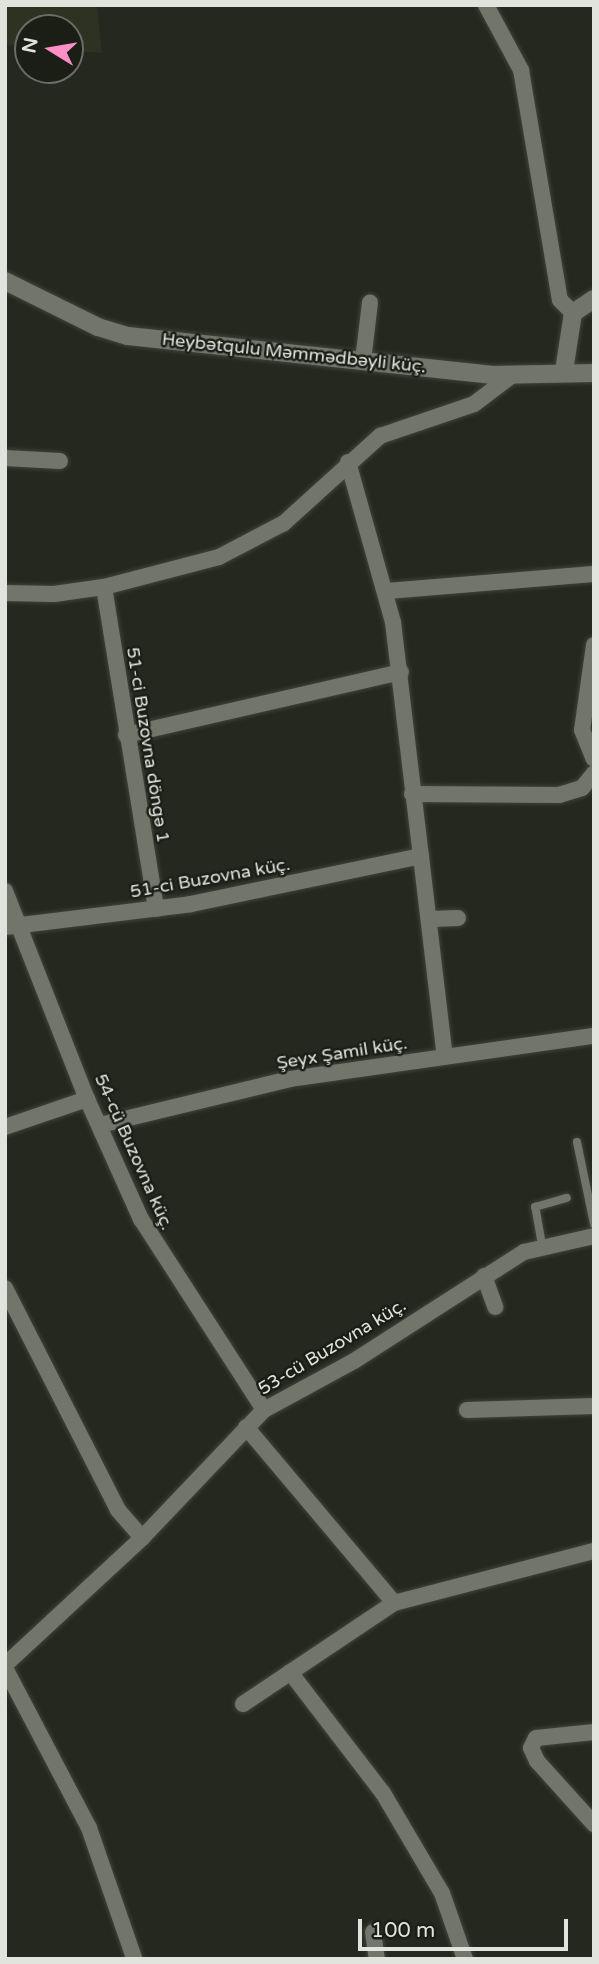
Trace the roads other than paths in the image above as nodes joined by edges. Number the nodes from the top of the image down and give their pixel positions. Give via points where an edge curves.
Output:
1 (486, 5) edge
2 (5, 281) edge
3 (594, 299) edge
4 (370, 302) dead end
5 (573, 313) junction
6 (363, 361) junction
7 (564, 371) junction
8 (594, 373) edge
9 (511, 376) junction
10 (5, 458) edge
11 (60, 461) dead end
12 (348, 462) junction
13 (594, 574) edge
14 (104, 587) junction
15 (386, 591) junction
16 (5, 593) edge
17 (594, 645) edge
18 (401, 672) junction
19 (126, 735) junction
20 (594, 759) edge
21 (594, 773) edge
22 (412, 794) junction
23 (421, 856) junction
24 (5, 891) edge
25 (156, 909) junction
26 (458, 918) dead end
27 (431, 919) junction
28 (12, 926) edge
29 (594, 1036) edge
30 (445, 1056) junction
31 (87, 1099) junction
32 (100, 1125) junction
33 (5, 1127) edge
34 (577, 1142) dead end
35 (567, 1198) dead end
36 (594, 1224) edge
37 (594, 1236) edge
38 (542, 1245) junction
39 (484, 1276) junction
40 (5, 1288) edge
41 (495, 1307) dead end
42 (594, 1406) edge
43 (264, 1410) junction
44 (467, 1410) dead end
45 (246, 1427) junction
46 (142, 1538) junction
47 (594, 1550) edge
48 (394, 1603) junction
49 (5, 1666) edge
50 (290, 1672) junction
51 (243, 1704) dead end
52 (594, 1732) edge
53 (594, 1824) edge
54 (373, 1932) dead end
55 (134, 1958) edge
56 (377, 1959) edge
57 (465, 1959) edge

1 - 5 street via 521,70 558,289 564,306
2 - 6 street, Heybətqulu Məmmədbəyli küç. via 111,332
3 - 5 street
4 - 6 street
5 - 7 street
6 - 9 street, Heybətqulu Məmmədbəyli küç.
7 - 8 street, Heybətqulu Məmmədbəyli küç.
7 - 9 street, Heybətqulu Məmmədbəyli küç.
9 - 12 street via 474,404 380,436
10 - 11 street
12 - 14 street via 284,523 241,547 192,566
12 - 15 street
13 - 15 street
14 - 16 street via 54,594
14 - 19 street, 51-ci Buzovna döngə 1
15 - 18 street
17 - 20 street via 582,730
18 - 19 street
18 - 22 street
19 - 25 street, 51-ci Buzovna döngə 1
21 - 22 street via 582,788 559,795
22 - 23 street
23 - 25 street, 51-ci Buzovna küç.
23 - 27 street
24 - 28 street, 54-cü Buzovna küç.
25 - 28 street, 51-ci Buzovna küç.
26 - 27 street
27 - 30 street
28 - 31 street, 54-cü Buzovna küç.
29 - 30 street, Şeyx Şamil küç.
30 - 32 street, Şeyx Şamil küç. via 290,1080
31 - 32 street, 54-cü Buzovna küç.
31 - 33 street
32 - 43 street, 54-cü Buzovna küç. via 156,1246
34 - 36 lane
35 - 38 lane via 535,1207
37 - 38 street, 53-cü Buzovna küç.
38 - 39 street, 53-cü Buzovna küç.
39 - 41 street
39 - 43 street, 53-cü Buzovna küç. via 354,1361
40 - 46 street via 118,1510
42 - 44 street
43 - 45 street, 53-cü Buzovna küç.
45 - 46 street, 53-cü Buzovna küç.
45 - 48 street
46 - 49 street, 53-cü Buzovna küç.
47 - 48 street
48 - 50 street
49 - 55 street via 89,1828
50 - 51 street
50 - 57 street via 383,1793 442,1893
52 - 53 street via 536,1738 531,1748 537,1761
54 - 56 street

